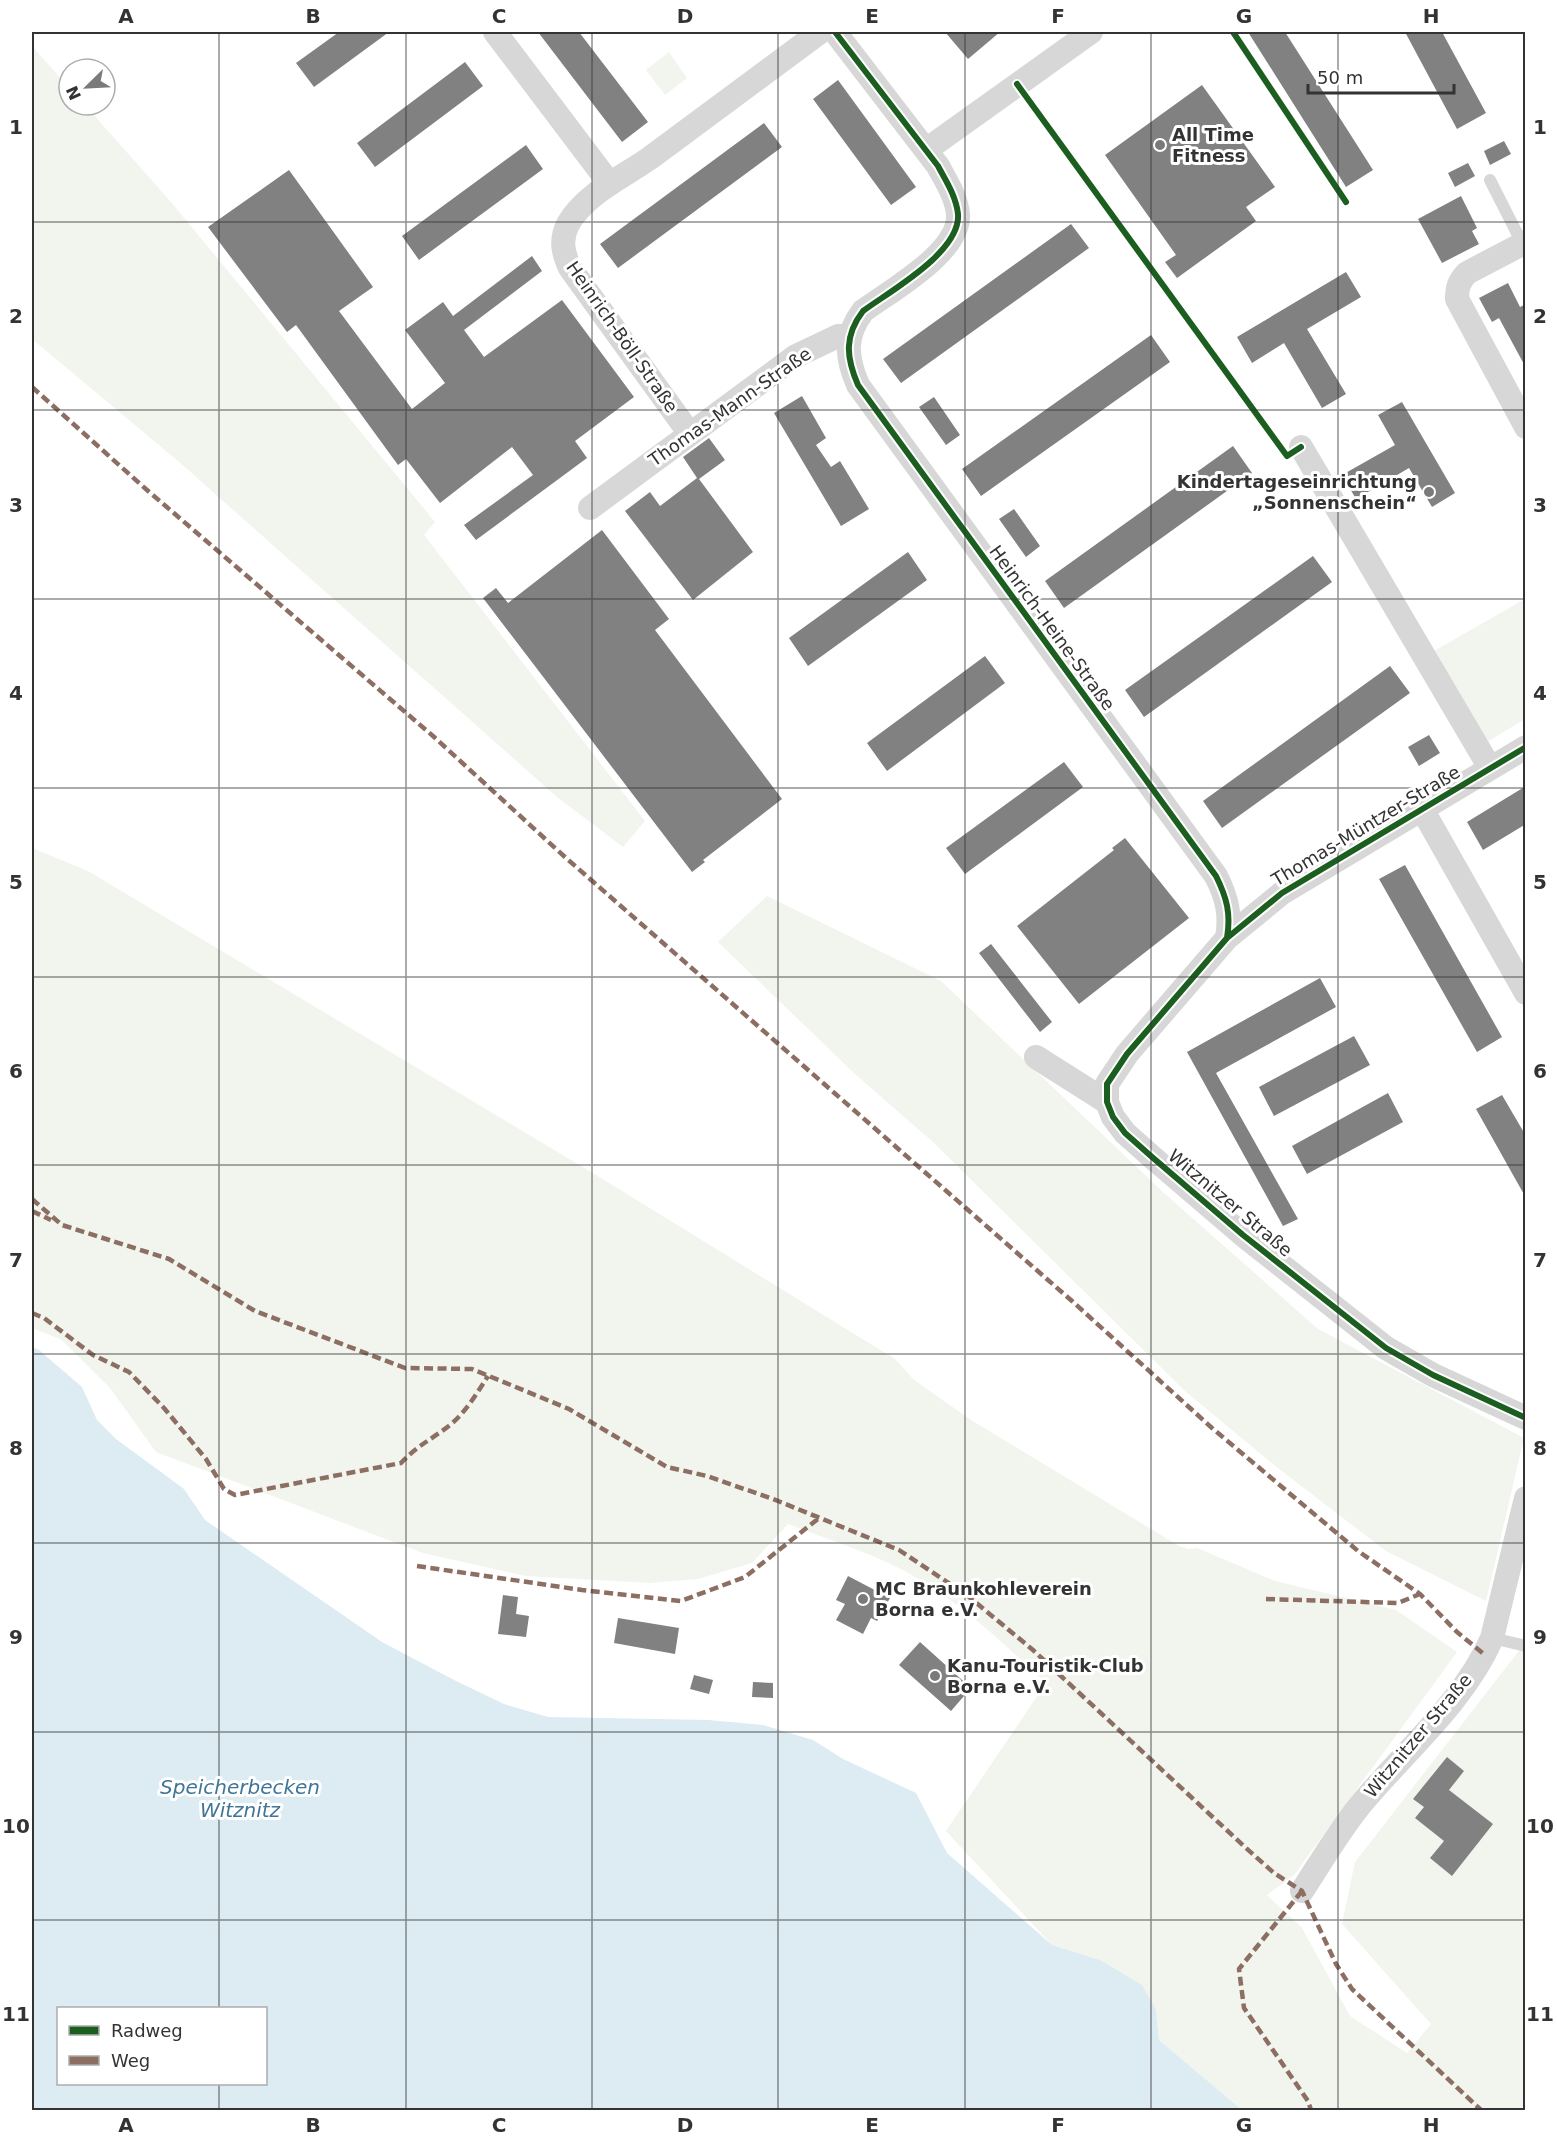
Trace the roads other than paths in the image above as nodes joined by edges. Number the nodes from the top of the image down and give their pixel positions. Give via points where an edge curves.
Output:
1 (495, 32) edge
2 (820, 32) edge
3 (835, 32) edge
4 (1090, 32) edge
5 (926, 150) junction
6 (1490, 180) dead end
7 (610, 184) junction
8 (1524, 242) edge
9 (849, 336) junction
10 (1526, 427) edge
11 (690, 434) junction
12 (1301, 447) dead end
13 (590, 508) dead end
14 (1526, 747) edge
15 (1490, 768) junction
16 (1422, 809) junction
17 (1227, 938) junction
18 (1526, 993) edge
19 (1036, 1057) dead end
20 (1107, 1102) junction
21 (1526, 1418) edge
22 (1526, 1498) edge
23 (1492, 1638) junction
24 (1526, 1646) edge
25 (1302, 1891) dead end

1 - 7 street
2 - 7 street, Heinrich-Böll-Straße
3 - 5 street
4 - 5 street
5 - 9 street via 951,189 958,215 953,236 940,255 863,311
6 - 8 lane
7 - 11 street, Heinrich-Böll-Straße via 569,223 562,250 584,289
8 - 10 street via 1467,273 1460,279 1457,299
9 - 11 street, Thomas-Mann-Straße via 838,336 796,356
9 - 17 street, Heinrich-Heine-Straße via 847,352 858,385 1216,876 1227,898
11 - 13 street, Thomas-Mann-Straße
12 - 15 street
14 - 15 street, Thomas-Müntzer-Straße
15 - 16 street, Thomas-Müntzer-Straße
16 - 17 street, Thomas-Müntzer-Straße via 1282,893
16 - 18 street, Thomas-Müntzer-Straße
17 - 20 street via 1127,1054 1107,1084
19 - 20 street, Witznitzer Straße
20 - 21 street, Witznitzer Straße via 1125,1133 1152,1157 1386,1348 1433,1375
22 - 23 street, Witznitzer Straße
23 - 24 lane
23 - 25 street, Witznitzer Straße via 1485,1655 1438,1718 1360,1805

